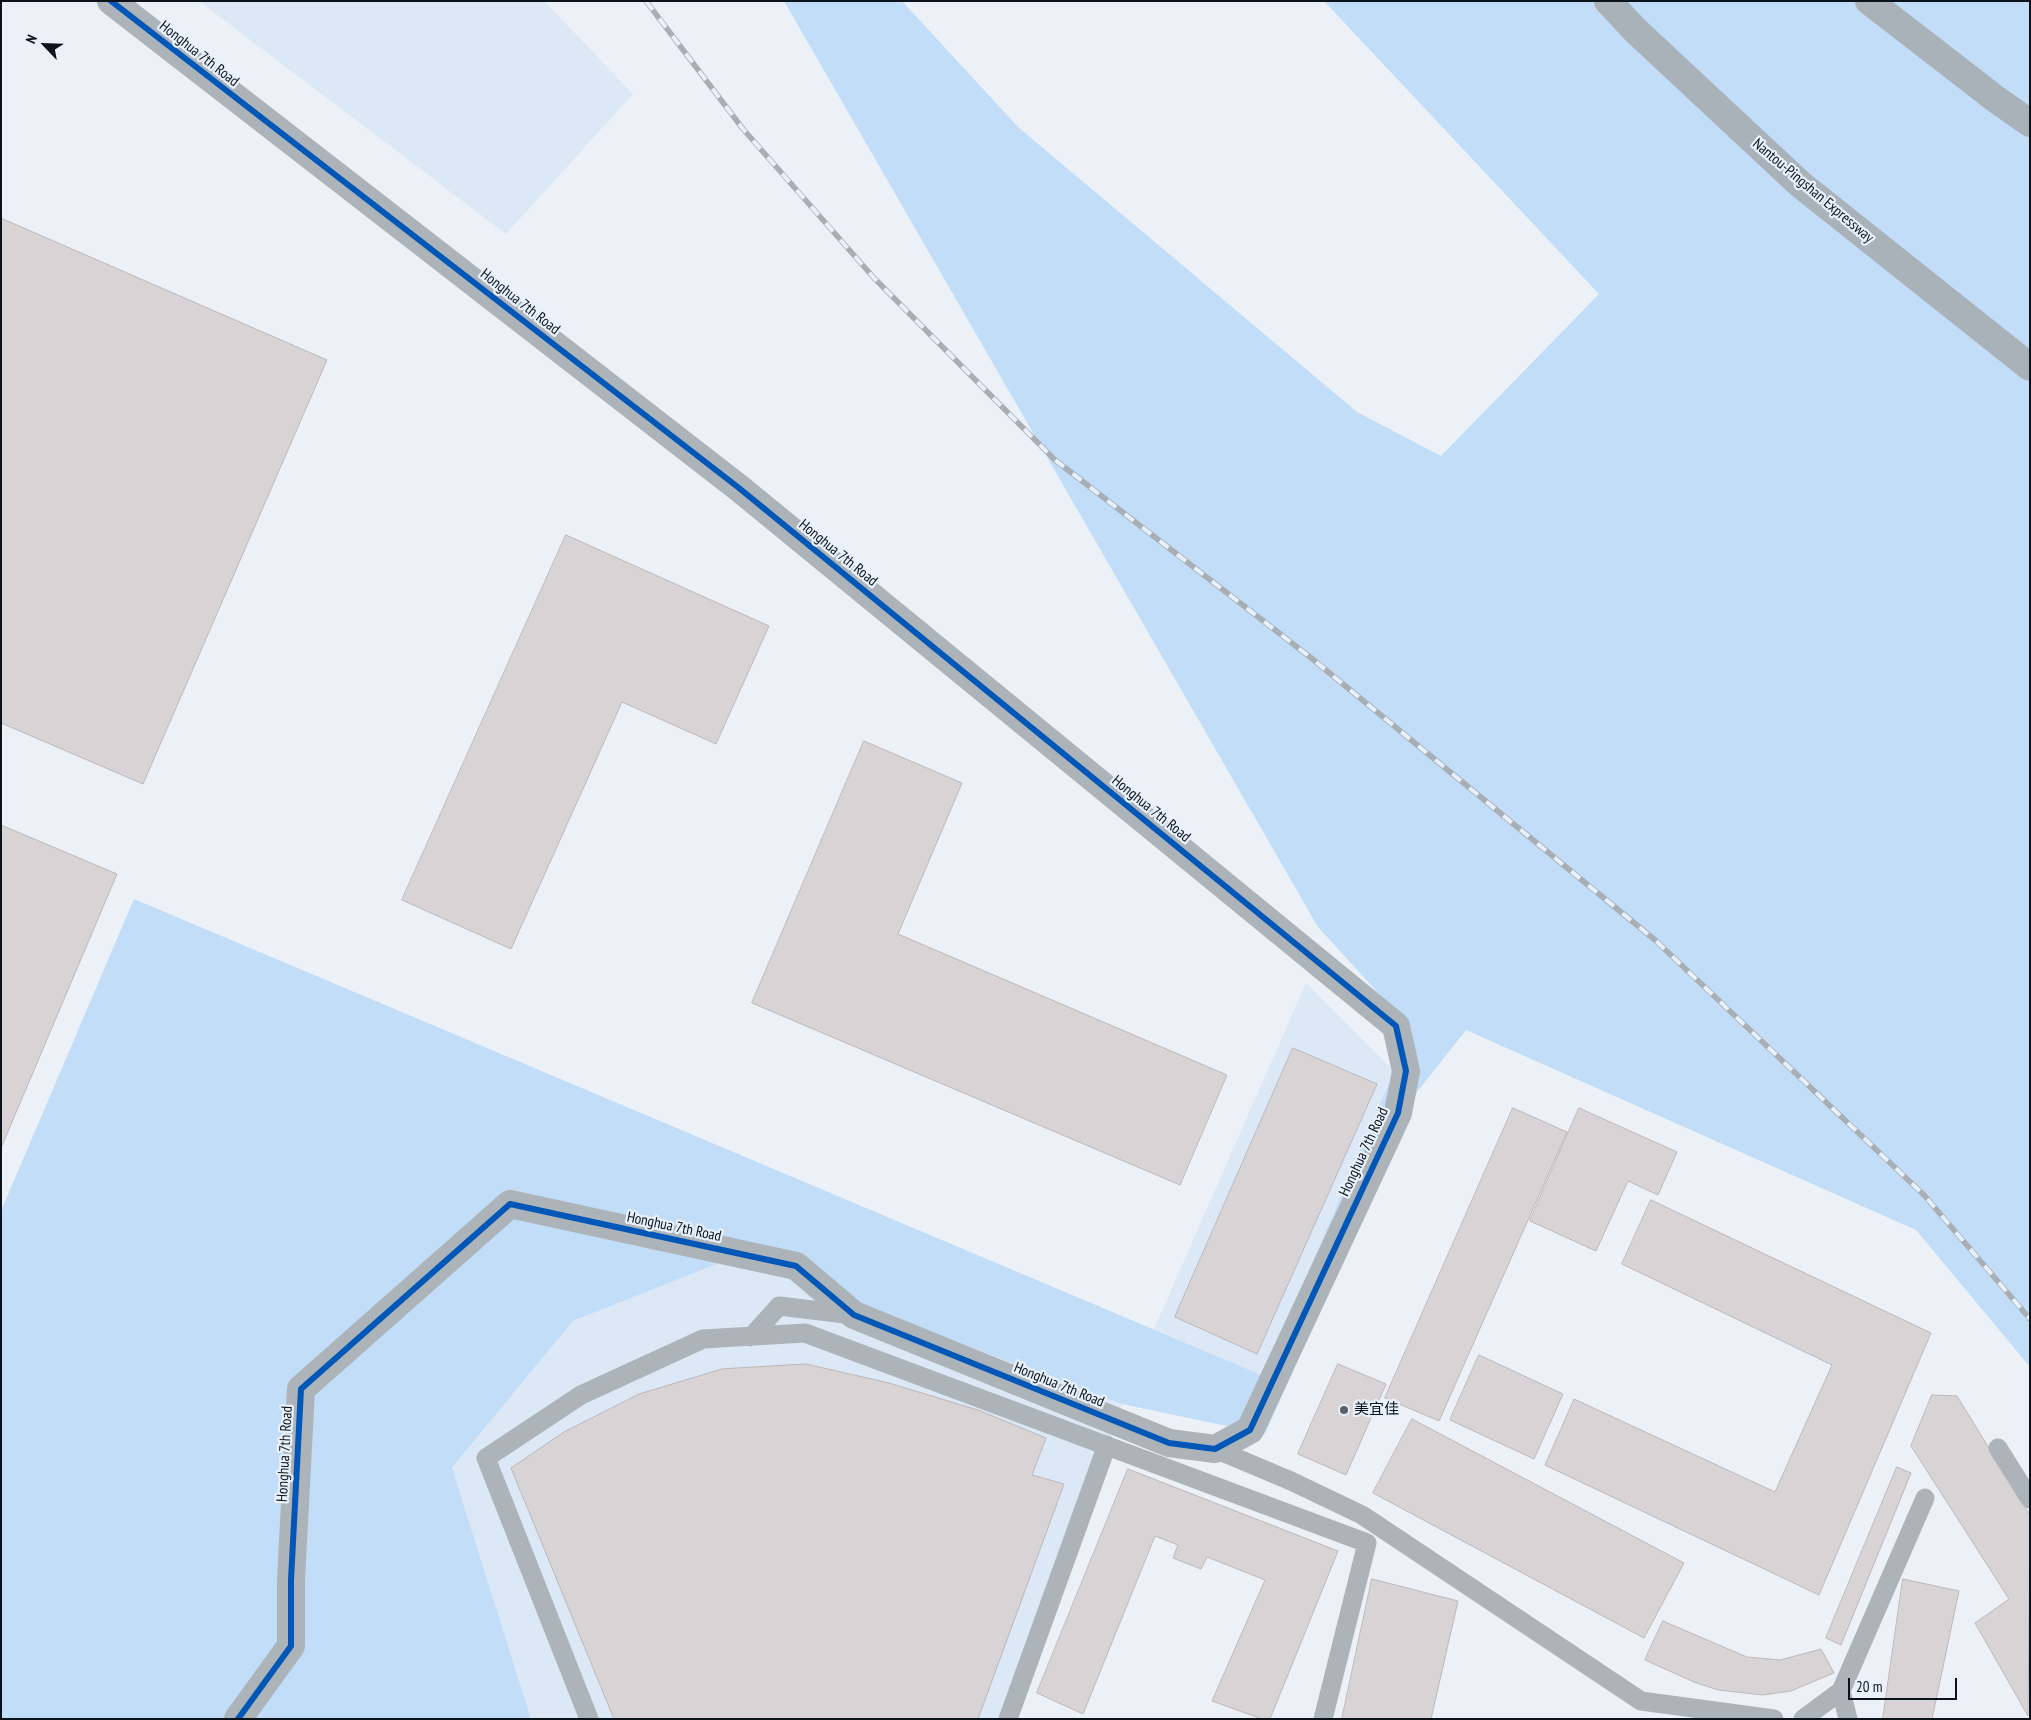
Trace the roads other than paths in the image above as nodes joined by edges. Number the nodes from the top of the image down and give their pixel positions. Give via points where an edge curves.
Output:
1 (111, 1) edge
2 (1608, 1) edge
3 (1869, 1) edge
4 (2030, 123) edge
5 (2030, 367) edge
6 (854, 1315) junction
7 (751, 1337) junction
8 (1107, 1445) junction
9 (1998, 1448) dead end
10 (1215, 1449) junction
11 (1925, 1498) dead end
12 (2030, 1498) edge
13 (1841, 1691) junction
14 (238, 1719) edge
15 (589, 1719) edge
16 (1008, 1719) edge
17 (1323, 1719) edge
18 (1774, 1719) edge
19 (1803, 1719) edge
20 (1848, 1719) edge

1 - 10 street, Honghua 7th Road via 739,488 1396,1026 1406,1071 1398,1112 1250,1430
2 - 5 highway, Nantou-Pingshan Expressway via 1800,184
3 - 4 highway
6 - 7 lane via 779,1306
6 - 10 street, Honghua 7th Road via 1169,1444
6 - 14 street, Honghua 7th Road via 796,1266 510,1204 301,1389 291,1580 291,1646
7 - 8 lane via 805,1333
7 - 15 lane via 703,1339 581,1394 486,1458
8 - 16 lane
8 - 17 lane via 1367,1544
9 - 12 lane
10 - 18 lane via 1362,1515 1641,1701
11 - 13 lane
13 - 19 lane
13 - 20 lane

